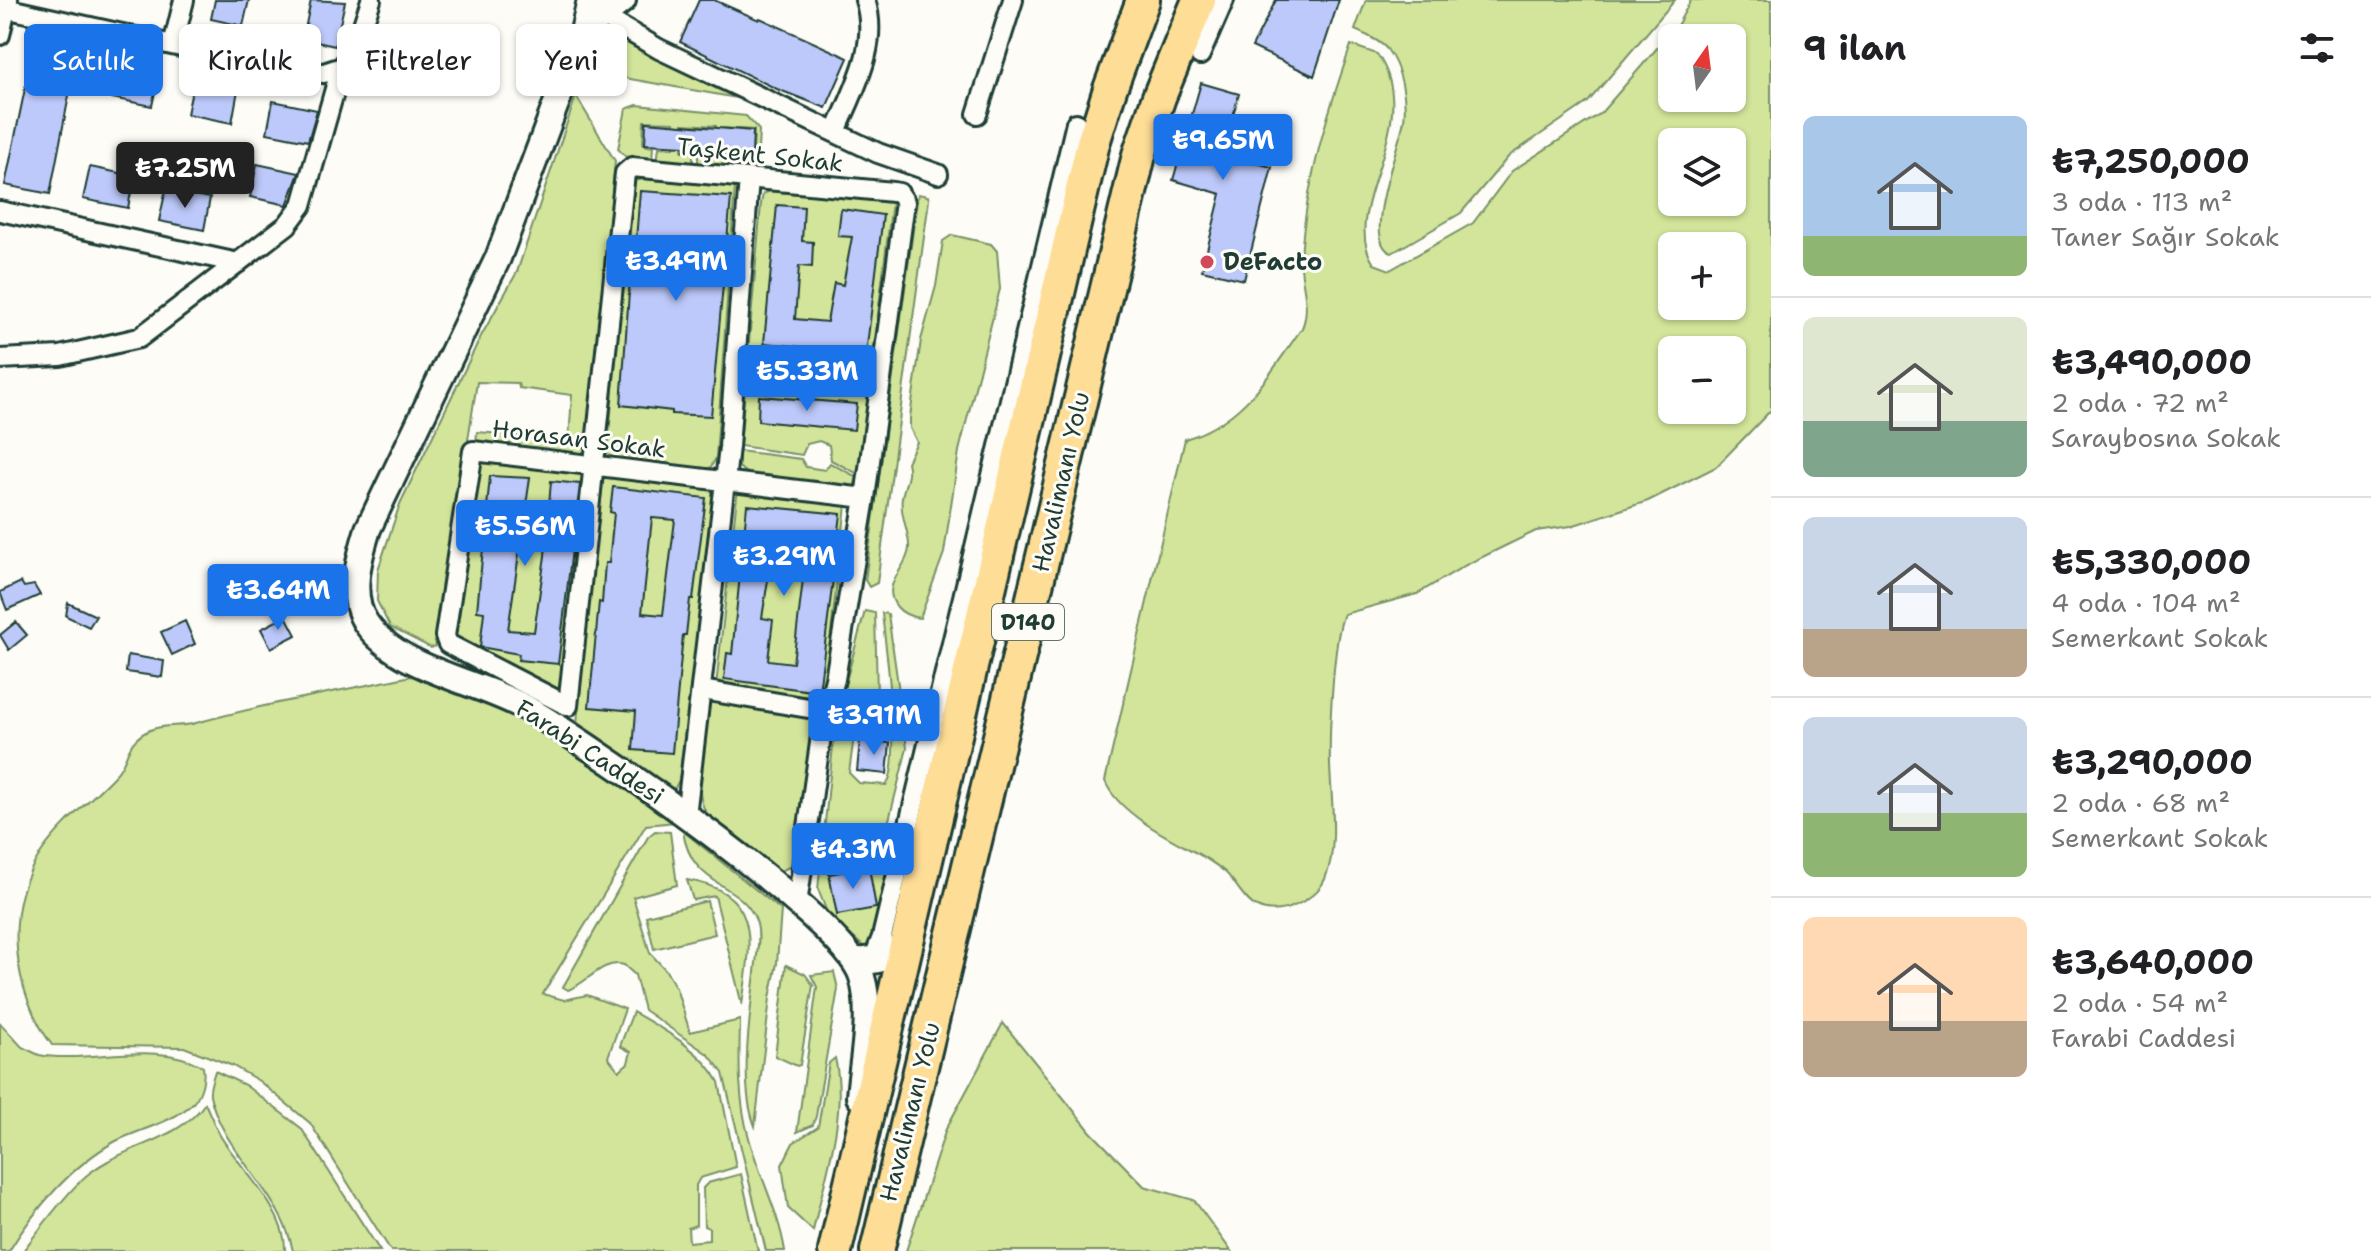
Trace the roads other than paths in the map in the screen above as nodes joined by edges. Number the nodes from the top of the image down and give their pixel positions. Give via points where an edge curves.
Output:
1 (184, 0) edge
2 (371, 0) edge
3 (623, 0) edge
4 (865, 0) edge
5 (1013, 0) edge
6 (1143, 0) edge
7 (1199, 0) edge
8 (1224, 0) edge
9 (5, 5) edge
10 (591, 14) edge
11 (363, 24) edge
12 (0, 35) edge
13 (173, 45) junction
14 (1200, 55) dead end
15 (337, 69) edge
16 (337, 84) edge
17 (977, 114) dead end
18 (1076, 123) dead end
19 (836, 132) junction
20 (938, 174) dead end
21 (749, 178) junction
22 (0, 211) edge
23 (244, 258) junction
24 (0, 359) edge
25 (0, 367) edge
26 (595, 465) junction
27 (726, 481) junction
28 (865, 498) junction
29 (702, 690) junction
30 (826, 711) junction
31 (686, 816) junction
32 (797, 904) junction
33 (907, 940) junction
34 (853, 959) junction
35 (919, 1077) junction
36 (851, 1183) junction
37 (835, 1251) edge
38 (877, 1251) edge
39 (890, 1251) edge

1 - 13 street
2 - 11 street
3 - 10 street
4 - 19 street via 869,47
5 - 17 street
6 - 33 highway, Havalimanı Yolu / D140 via 1093,143
7 - 35 highway, Havalimanı Yolu / D140 via 1139,155
8 - 14 street
9 - 12 street
9 - 13 street
10 - 19 street
10 - 31 street, Farabi Caddesi via 498,258 372,518 356,592 367,625 393,649 523,706
13 - 15 street via 294,72
16 - 23 street via 300,210
18 - 34 street via 882,937 875,955
19 - 20 street
21 - 26 street, Taşkent Sokak via 639,167 625,173
21 - 27 street
21 - 28 street, Taşkent Sokak via 903,197
22 - 23 street
23 - 24 street via 139,338 60,356
23 - 25 street via 250,264 234,279 144,344 74,361
26 - 26 street, Horasan Sokak via 473,451 445,636 455,649 568,706
26 - 27 street, Horasan Sokak
27 - 28 street, Horasan Sokak
27 - 29 street
28 - 30 street
29 - 30 street
29 - 31 street
30 - 32 street
31 - 32 street, Farabi Caddesi
32 - 34 street, Farabi Caddesi
33 - 34 street via 880,961
33 - 36 highway, Havalimanı Yolu / D140
34 - 36 street, Farabi Caddesi via 862,977 866,1012
35 - 38 highway, Havalimanı Yolu / D140
35 - 39 highway
36 - 37 highway, Havalimanı Yolu / D140

